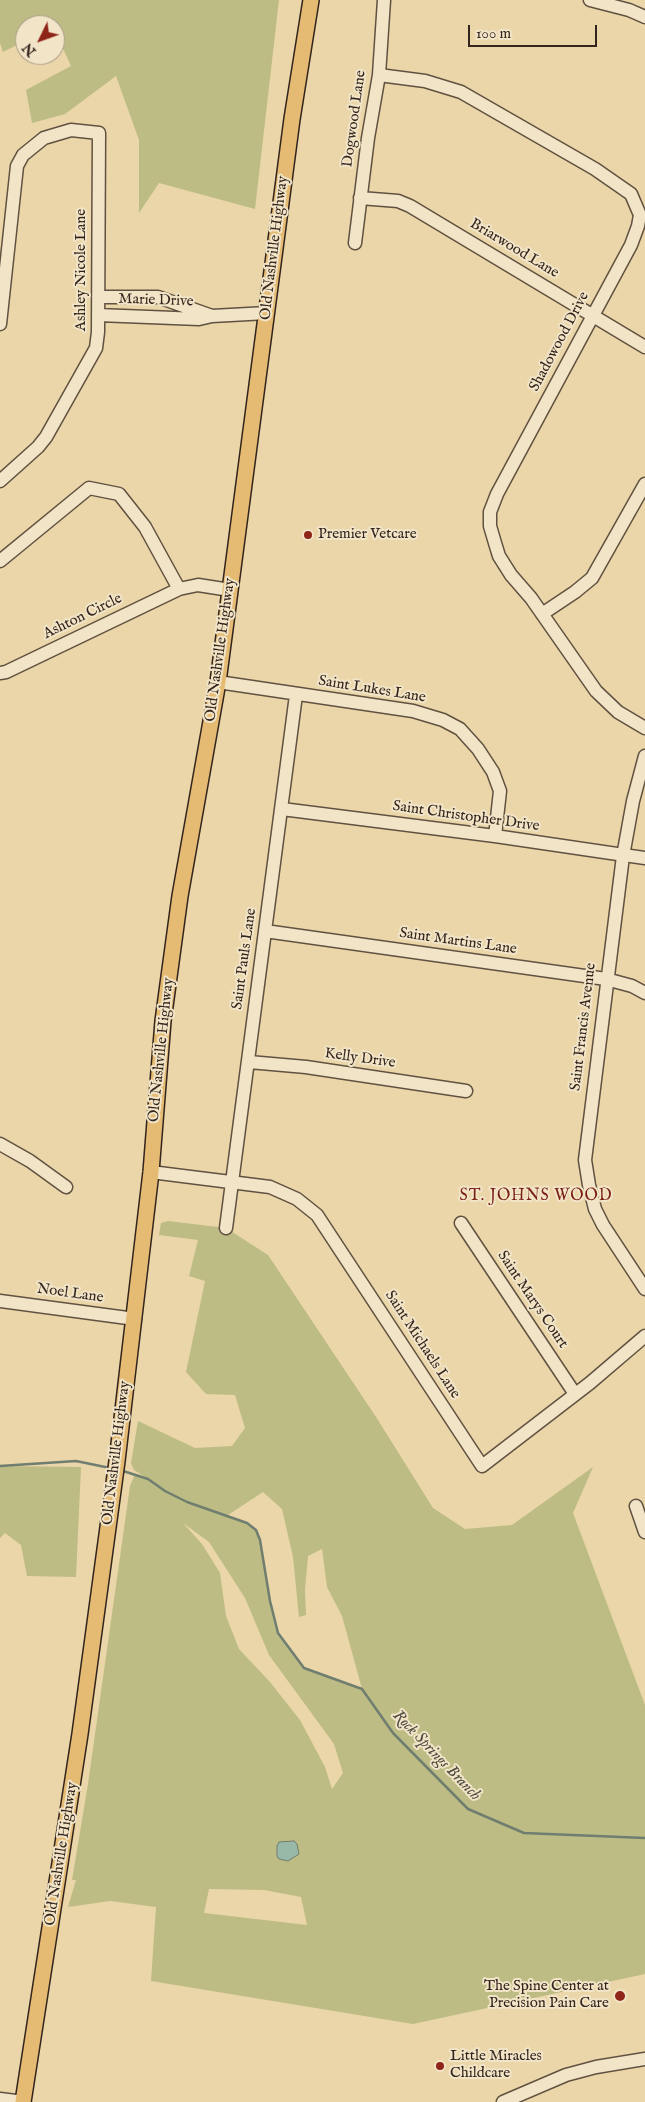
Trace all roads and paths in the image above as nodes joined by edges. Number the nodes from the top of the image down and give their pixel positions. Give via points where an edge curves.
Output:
1 (311, 0) edge
2 (384, 0) edge
3 (590, 0) edge
4 (645, 17) edge
5 (378, 75) junction
6 (360, 198) junction
7 (355, 243) dead end
8 (98, 297) junction
9 (153, 297) junction
10 (267, 313) junction
11 (593, 315) junction
12 (98, 316) junction
13 (212, 316) junction
14 (153, 318) junction
15 (0, 324) edge
16 (645, 347) edge
17 (0, 481) edge
18 (645, 484) edge
19 (0, 561) edge
20 (179, 589) junction
21 (230, 590) junction
22 (542, 614) junction
23 (0, 673) edge
24 (218, 682) junction
25 (296, 695) junction
26 (645, 728) edge
27 (645, 756) edge
28 (282, 809) junction
29 (495, 836) junction
30 (623, 856) junction
31 (645, 858) edge
32 (265, 932) junction
33 (606, 979) junction
34 (645, 993) edge
35 (249, 1062) junction
36 (466, 1091) dead end
37 (0, 1144) edge
38 (151, 1172) junction
39 (232, 1182) junction
40 (66, 1187) dead end
41 (461, 1223) dead end
42 (226, 1228) dead end
43 (645, 1289) edge
44 (0, 1301) edge
45 (135, 1319) junction
46 (645, 1336) edge
47 (575, 1394) junction
48 (636, 1506) dead end
49 (645, 1532) edge
50 (645, 2059) edge
51 (0, 2099) edge
52 (23, 2102) edge
53 (503, 2102) edge

1 - 10 main road, Old Nashville Highway
2 - 5 street, Dogwood Lane
3 - 4 street
5 - 6 street, Dogwood Lane
5 - 11 street, Shadowood Drive via 425,80 461,92 595,169 631,194 640,215 638,226
6 - 7 street, Dogwood Lane
6 - 11 street, Briarwood Lane via 398,201 410,206
8 - 9 street, Marie Drive
8 - 12 street, Ashley Nicole Lane
8 - 15 street, Ashley Nicole Lane via 99,133 71,130 44,138 23,155 17,166
9 - 13 street, Marie Drive
9 - 14 street
10 - 13 street, Marie Drive
10 - 21 main road, Old Nashville Highway
11 - 16 street, Briarwood Lane
11 - 22 street, Shadowood Drive via 490,512 490,526 502,560
12 - 14 street, Marie Drive
12 - 17 street, Ashley Nicole Lane via 96,348 46,437
13 - 14 street, Marie Drive via 199,319
18 - 22 street via 592,578
19 - 20 street via 89,488 119,494 145,527
20 - 21 street, Ashton Circle via 198,585
20 - 23 street, Ashton Circle
21 - 24 main road, Old Nashville Highway
22 - 26 street, Shadowood Drive via 601,697
24 - 25 street, Saint Lukes Lane
24 - 38 main road, Old Nashville Highway via 180,896 164,1012
25 - 28 street, Saint Pauls Lane
25 - 29 street, Saint Lukes Lane via 413,710 460,729 493,772 500,792
27 - 30 street, Saint Francis Avenue
28 - 29 street, Saint Christopher Drive
28 - 32 street, Saint Pauls Lane
29 - 30 street, Saint Christopher Drive
30 - 31 street, Saint Christopher Drive
30 - 33 street, Saint Francis Avenue
32 - 33 street, Saint Martins Lane
32 - 35 street, Saint Pauls Lane
33 - 34 street, Saint Martins Lane
33 - 43 street, Saint Francis Avenue via 585,1160 589,1185 603,1225
35 - 36 street, Kelly Drive
35 - 39 street, Saint Pauls Lane
37 - 40 street via 30,1160
38 - 39 street, Saint Michaels Lane
38 - 45 main road, Old Nashville Highway
39 - 42 street, Saint Pauls Lane
39 - 47 street, Saint Michaels Lane via 270,1187 297,1199 317,1215 482,1466
41 - 47 street, Saint Marys Court
44 - 45 street, Noel Lane
45 - 52 main road, Old Nashville Highway via 80,1734
46 - 47 street, Saint Michaels Lane
48 - 49 street
50 - 53 street via 566,2076
51 - 52 street

